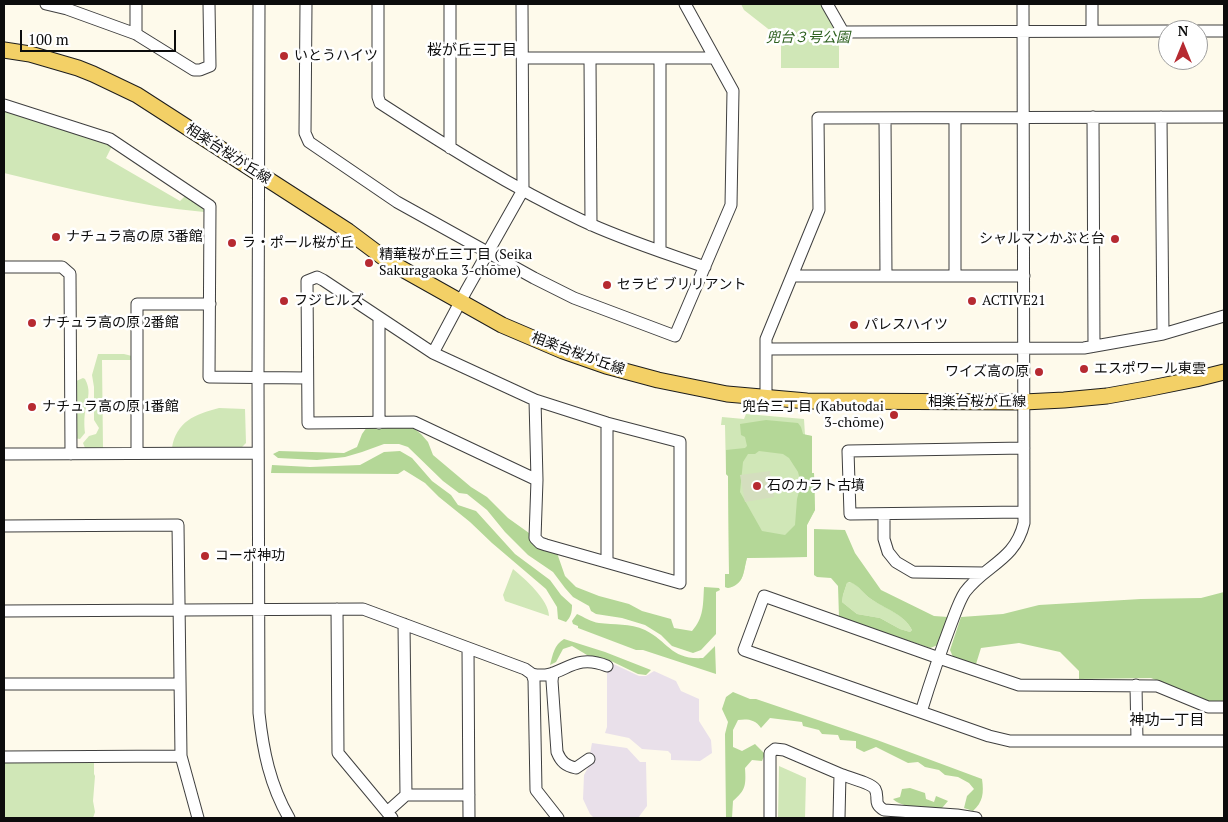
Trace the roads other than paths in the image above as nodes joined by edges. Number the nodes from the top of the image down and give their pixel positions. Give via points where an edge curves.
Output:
1 (46, 4) edge
2 (136, 4) edge
3 (210, 4) edge
4 (259, 4) edge
5 (306, 4) edge
6 (378, 4) edge
7 (450, 4) edge
8 (522, 4) edge
9 (685, 4) edge
10 (827, 4) edge
11 (1024, 4) edge
12 (1092, 4) edge
13 (67, 6) edge
14 (1092, 31) junction
15 (1158, 31) edge
16 (1208, 31) edge
17 (1224, 31) edge
18 (1023, 33) junction
19 (136, 34) junction
20 (4, 50) edge
21 (523, 58) junction
22 (714, 58) junction
23 (590, 59) junction
24 (660, 59) junction
25 (4, 105) edge
26 (1093, 117) junction
27 (1161, 117) junction
28 (1224, 117) edge
29 (886, 118) junction
30 (955, 118) junction
31 (1024, 118) junction
32 (450, 148) junction
33 (258, 174) junction
34 (523, 190) junction
35 (591, 225) junction
36 (660, 251) junction
37 (488, 253) junction
38 (4, 267) edge
39 (705, 267) junction
40 (792, 276) junction
41 (886, 276) junction
42 (955, 276) junction
43 (1024, 276) junction
44 (460, 302) junction
45 (210, 304) junction
46 (1224, 316) edge
47 (379, 318) junction
48 (1163, 334) junction
49 (1094, 345) junction
50 (766, 349) junction
51 (1024, 349) junction
52 (433, 353) junction
53 (1224, 372) edge
54 (258, 378) junction
55 (307, 378) junction
56 (766, 398) junction
57 (535, 400) junction
58 (1024, 402) junction
59 (380, 422) junction
60 (607, 423) junction
61 (1024, 448) junction
62 (137, 453) junction
63 (258, 453) junction
64 (4, 454) edge
65 (71, 454) junction
66 (537, 480) junction
67 (1024, 512) junction
68 (884, 514) junction
69 (4, 526) edge
70 (607, 562) junction
71 (984, 573) junction
72 (258, 609) junction
73 (337, 609) junction
74 (179, 610) junction
75 (4, 611) edge
76 (404, 624) junction
77 (468, 648) junction
78 (939, 658) junction
79 (607, 666) dead end
80 (553, 673) junction
81 (532, 674) junction
82 (4, 684) edge
83 (180, 684) junction
84 (1136, 685) junction
85 (1224, 707) edge
86 (920, 712) junction
87 (1137, 741) junction
88 (1224, 741) edge
89 (4, 756) edge
90 (181, 756) junction
91 (589, 759) dead end
92 (840, 774) junction
93 (406, 795) junction
94 (469, 795) junction
95 (389, 815) edge
96 (198, 818) edge
97 (289, 818) edge
98 (469, 818) edge
99 (558, 818) edge
100 (770, 818) edge
101 (839, 818) edge
102 (976, 818) edge

1 - 13 street
2 - 19 street
3 - 19 street via 210,66 194,70
4 - 33 street
5 - 37 street via 306,133 309,142 396,202
6 - 32 street via 380,103
7 - 32 street
8 - 21 street
9 - 22 street
10 - 18 street via 843,32
11 - 18 street
12 - 14 street
13 - 19 street
14 - 15 street
14 - 18 street
16 - 17 street
18 - 31 street
20 - 33 main road, 相楽台桜が丘線 via 54,60 108,80 137,95
21 - 23 street
21 - 34 street
22 - 24 street
22 - 39 street via 733,91 731,205
23 - 24 street
23 - 35 street
24 - 36 street
25 - 45 street via 110,139 210,206
26 - 27 street
26 - 31 street
26 - 49 street
27 - 28 street
27 - 48 street
29 - 30 street
29 - 40 street via 818,118 819,210
29 - 41 street
30 - 31 street
30 - 42 street
31 - 43 street
32 - 34 street
33 - 44 main road, 相楽台桜が丘線 via 348,231 388,261
33 - 54 street
34 - 35 street
34 - 37 street
35 - 36 street
36 - 39 street
37 - 39 street via 574,298 675,336
37 - 44 street
38 - 65 street via 62,267 70,274
40 - 41 street
40 - 50 street via 766,339
41 - 42 street
42 - 43 street
43 - 51 street
44 - 52 street
44 - 56 main road, 相楽台桜が丘線 via 502,326 606,366 727,394
45 - 54 street via 209,377
45 - 62 street via 137,304
46 - 48 street
47 - 52 street
47 - 55 street via 323,280 317,277 307,282
47 - 59 street
48 - 49 street
49 - 51 street
50 - 51 street
50 - 56 street
51 - 58 street
52 - 57 street
53 - 58 main road, 相楽台桜が丘線 via 1107,396
54 - 55 street
54 - 63 street
55 - 59 street via 308,422
56 - 58 main road, 相楽台桜が丘線
57 - 60 street
57 - 66 street
58 - 61 street
59 - 66 street via 414,422
60 - 70 street
60 - 70 street via 680,442 680,583
61 - 67 street
61 - 68 street via 848,450 850,514
62 - 63 street
62 - 65 street
63 - 72 street
64 - 65 street
66 - 70 street via 535,538 546,545
67 - 68 street
67 - 71 street via 1022,529 1013,548
68 - 71 street via 884,540 896,562 913,572
69 - 74 street via 178,525
71 - 78 street via 965,592
72 - 73 street
72 - 74 street
72 - 97 street via 262,745 279,800
73 - 76 street via 363,609
73 - 95 street via 338,753
74 - 75 street
74 - 83 street
76 - 77 street
76 - 93 street
77 - 81 street
77 - 94 street
78 - 84 street via 1019,684
78 - 86 street
78 - 86 street via 764,596 744,650
79 - 80 street via 595,661 579,661
80 - 81 street
80 - 91 street via 556,752 560,761 569,767 576,768
81 - 99 street via 536,790
82 - 83 street
83 - 90 street
84 - 85 street via 1158,686 1208,707
84 - 87 street
86 - 87 street via 1010,741
87 - 88 street
89 - 90 street
90 - 96 street
92 - 100 street via 775,748 770,753
92 - 101 street
92 - 102 street via 872,785 877,803 884,810
93 - 94 street
93 - 95 street
94 - 98 street

